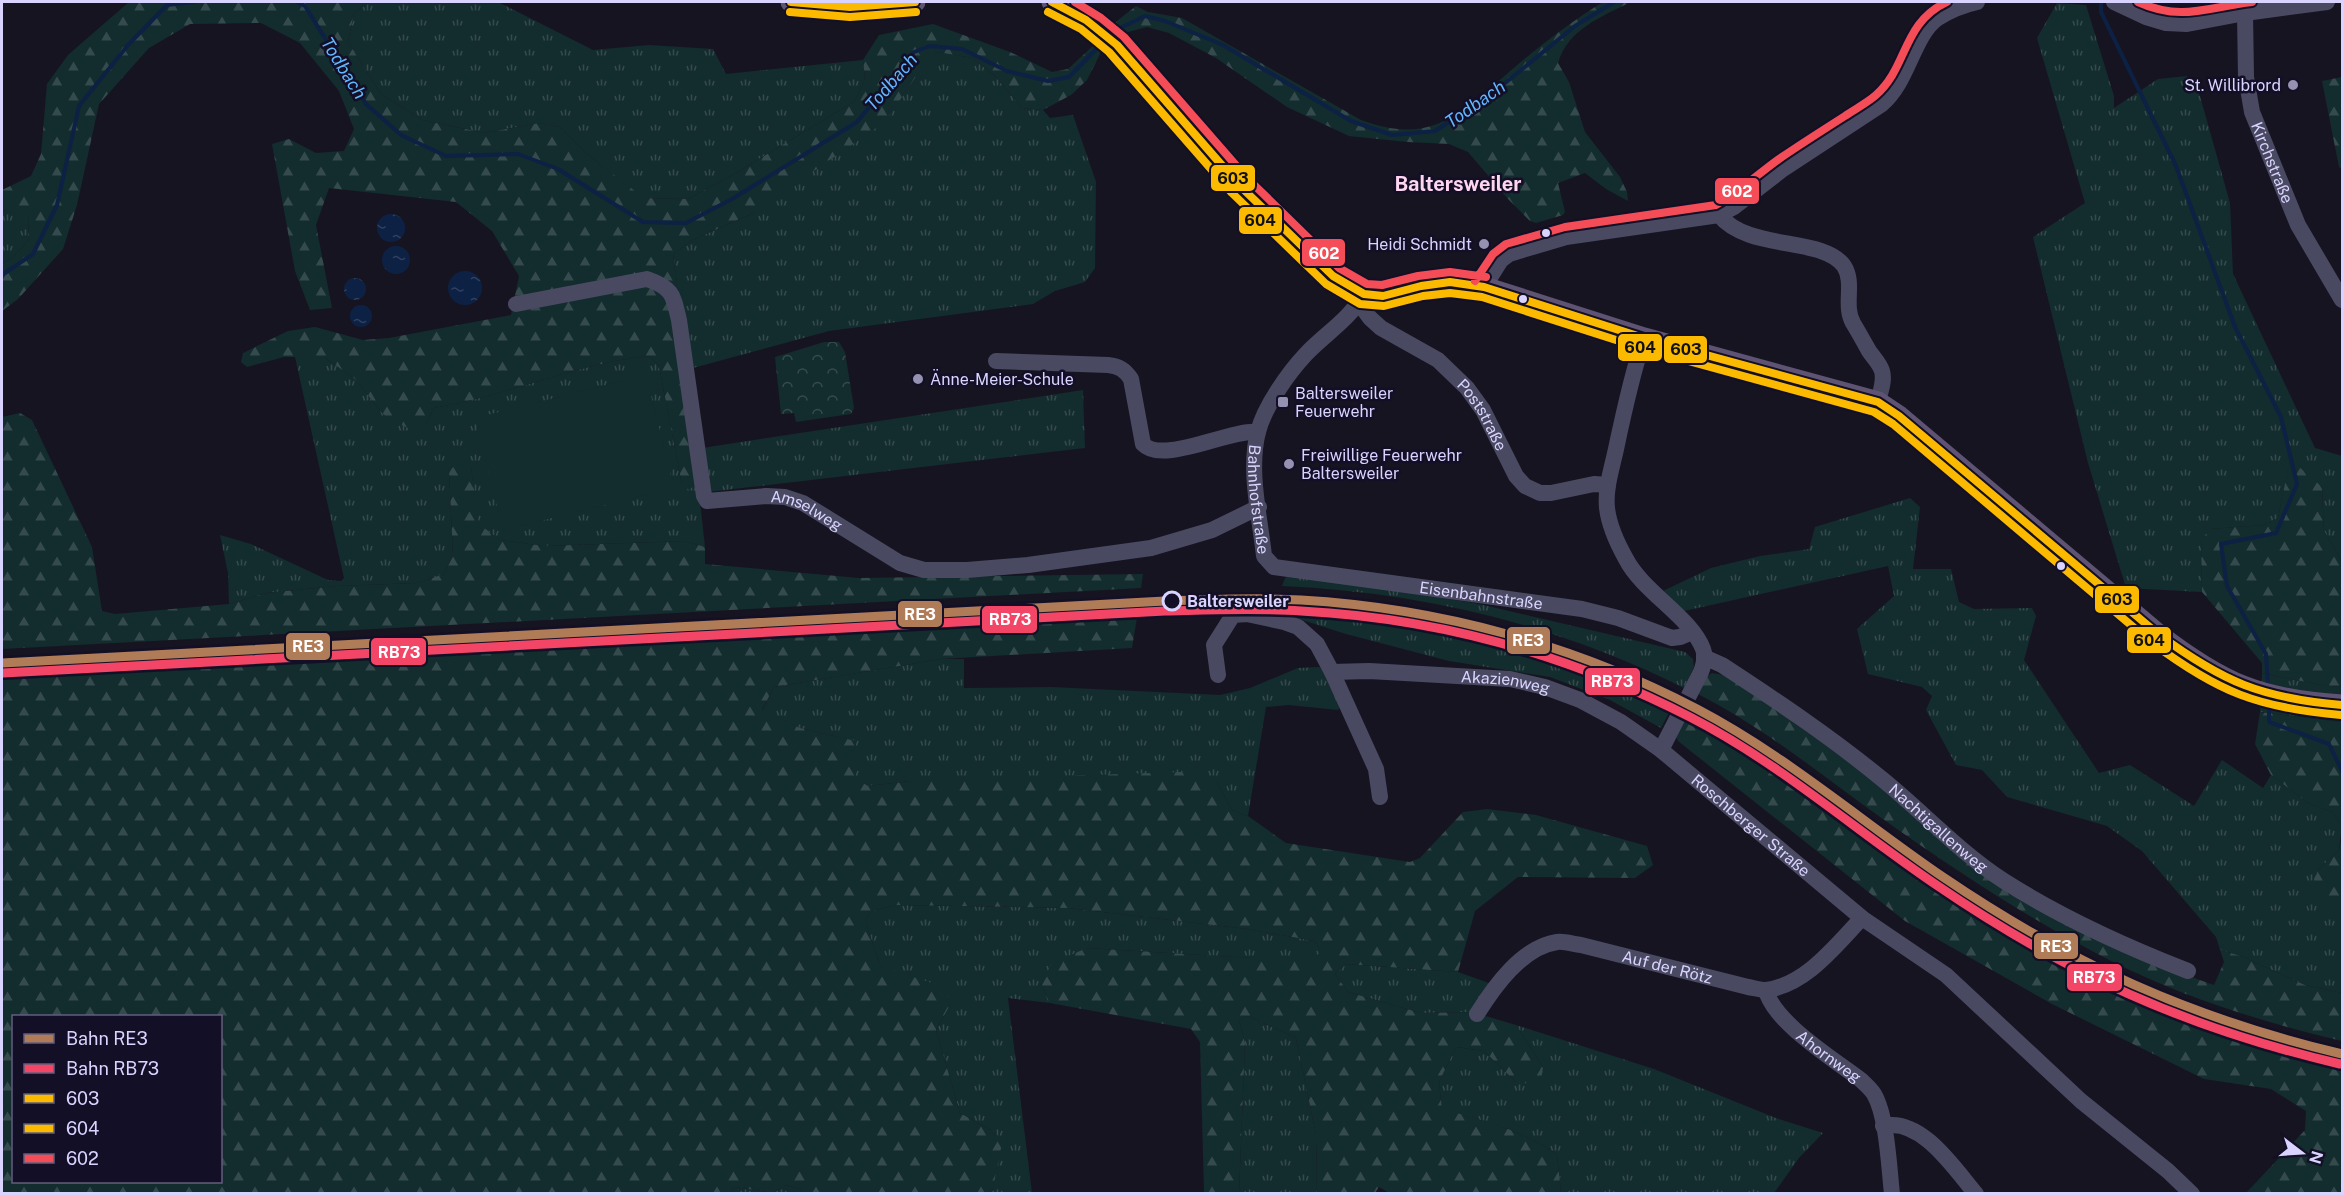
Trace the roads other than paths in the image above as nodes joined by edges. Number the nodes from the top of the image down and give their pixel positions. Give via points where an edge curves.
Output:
1 (791, 2) edge
2 (915, 2) edge
3 (1052, 2) edge
4 (1937, 2) edge
5 (1977, 2) edge
6 (2114, 2) edge
7 (2327, 2) edge
8 (2245, 13) junction
9 (1937, 19) junction
10 (1719, 215) junction
11 (1484, 287) junction
12 (1361, 298) junction
13 (2343, 300) edge
14 (516, 304) dead end
15 (1644, 338) junction
16 (996, 361) dead end
17 (1878, 402) junction
18 (1258, 432) junction
19 (1608, 485) junction
20 (1258, 507) junction
21 (1268, 563) joint
22 (1692, 632) junction
23 (1703, 664) junction
24 (1332, 672) junction
25 (1218, 675) dead end
26 (2343, 705) edge
27 (1661, 750) junction
28 (1380, 797) dead end
29 (1862, 918) junction
30 (2188, 971) dead end
31 (1766, 990) junction
32 (1477, 1014) dead end
33 (1883, 1126) junction
34 (1892, 1194) edge
35 (1976, 1194) edge
36 (2192, 1194) edge

1 - 2 main road via 850,8
3 - 12 main road via 1077,13 1117,45 1239,185
4 - 9 street
5 - 9 street
6 - 8 street via 2166,24
7 - 8 street
8 - 13 street, Kirchstraße via 2246,77 2252,112 2298,225
9 - 10 street via 1926,29 1894,94
10 - 11 street via 1566,237 1509,254 1500,260
10 - 17 street via 1726,224 1754,237 1827,253 1843,265 1848,276 1850,318 1882,369
11 - 12 main road via 1450,282
11 - 15 main road
12 - 18 street, Bahnhofstraße via 1346,319 1298,362
12 - 19 street, Poststraße via 1370,318 1381,328 1438,360 1467,388 1483,410 1516,476 1526,486 1540,493
14 - 20 street, Amselweg via 647,279 660,284 673,294 679,320 707,501 785,497 803,503 913,568 967,570 1028,565 1151,548 1212,530
15 - 17 main road
15 - 19 street via 1631,378
16 - 18 street via 1108,365 1125,371 1131,379 1140,436 1148,450 1161,452 1245,430
17 - 26 main road via 2190,659 2234,684 2272,696
18 - 20 street, Bahnhofstraße
19 - 22 street via 1607,507 1613,534 1628,563
20 - 21 street, Bahnhofstraße
21 - 22 street, Eisenbahnstraße via 1274,567 1582,609 1672,638
22 - 23 street via 1703,648
23 - 27 street
23 - 30 street, Nachtigallenweg via 1722,665 1822,732 1884,780 1959,849 2004,881 2108,938
24 - 25 street via 1317,644 1298,627 1239,613 1228,620 1214,645
24 - 27 street, Akazienweg via 1510,679 1545,687 1621,722
24 - 28 street via 1377,769
27 - 29 street, Roschberger Straße
29 - 31 street via 1802,976
29 - 36 street, Roschberger Straße via 1946,975 2080,1101 2169,1171
31 - 32 street, Auf der Rötz via 1560,942 1532,953 1509,970
31 - 33 street, Ahornweg via 1778,1014 1873,1092
33 - 34 street, Ahornweg
33 - 35 street via 1904,1125 1915,1130

